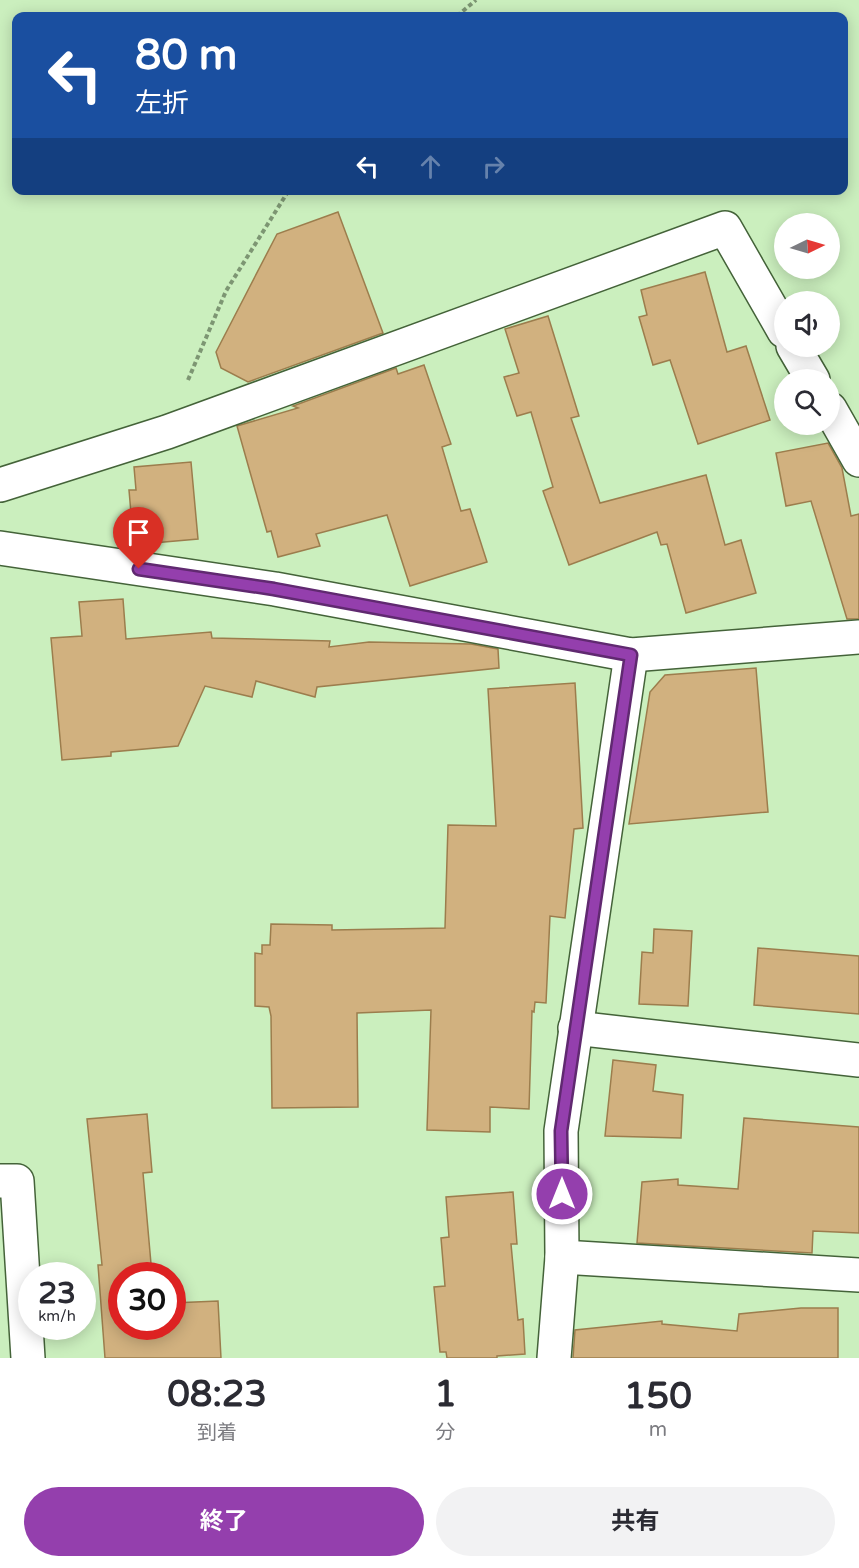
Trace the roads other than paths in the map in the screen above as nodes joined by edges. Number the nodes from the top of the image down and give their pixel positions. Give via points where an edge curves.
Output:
1 (774, 314) edge
2 (840, 427) edge
3 (859, 460) edge
4 (0, 485) edge
5 (0, 548) edge
6 (859, 637) edge
7 (631, 655) junction
8 (575, 1028) junction
9 (859, 1060) edge
10 (0, 1181) edge
11 (562, 1257) junction
12 (859, 1275) edge
13 (28, 1358) edge
14 (554, 1358) edge

1 - 4 street via 725,228 167,432
2 - 3 street
5 - 7 street via 274,589
6 - 7 street
7 - 8 street
8 - 9 street
8 - 11 street via 561,1131
10 - 13 street via 17,1181
11 - 12 street
11 - 14 street

